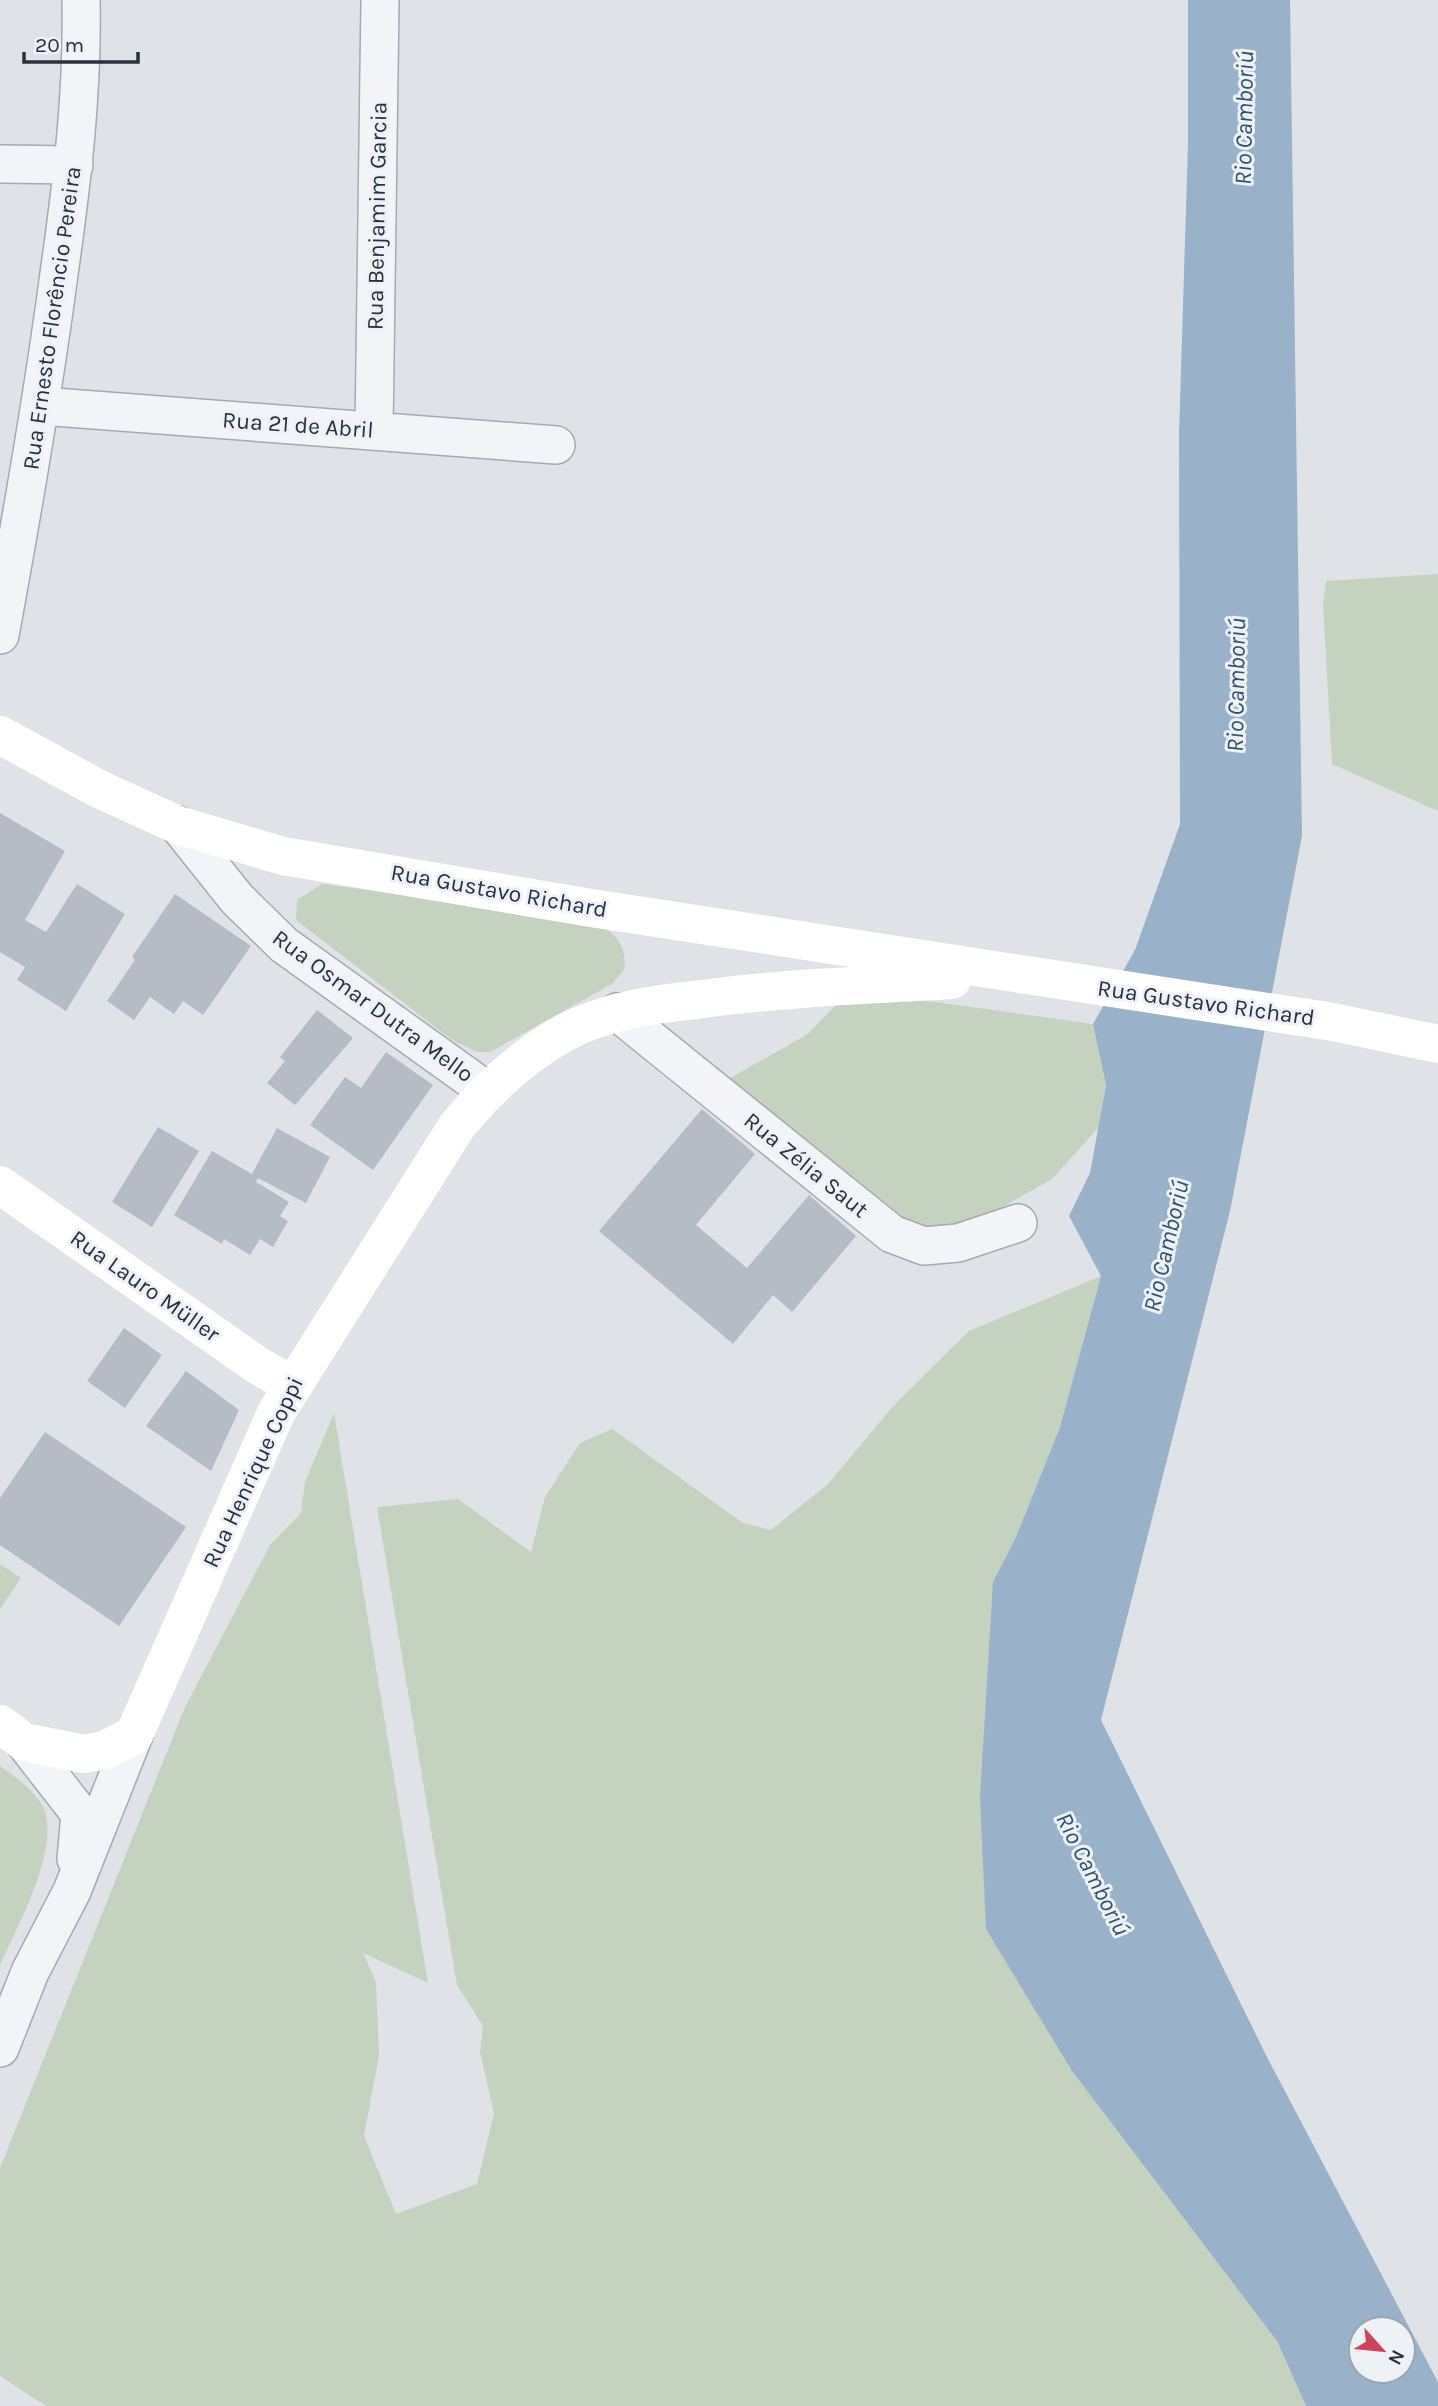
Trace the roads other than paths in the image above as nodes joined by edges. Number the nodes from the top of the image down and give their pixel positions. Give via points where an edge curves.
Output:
1 (81, 0) edge
2 (380, 0) edge
3 (0, 164) edge
4 (74, 165) junction
5 (41, 406) junction
6 (374, 431) junction
7 (555, 445) dead end
8 (0, 635) edge
9 (0, 734) edge
10 (178, 825) junction
11 (1020, 975) junction
12 (631, 1009) junction
13 (1391, 1032) junction
14 (1438, 1032) edge
15 (1438, 1044) edge
16 (486, 1090) junction
17 (0, 1185) edge
18 (1018, 1223) dead end
19 (292, 1385) junction
20 (12, 1733) edge
21 (134, 1735) junction
22 (72, 1891) junction
23 (0, 2048) edge

1 - 4 street, Rua Ernesto Florêncio Pereira via 81,96
2 - 6 street, Rua Benjamim Garcia
3 - 4 street
4 - 5 street, Rua Ernesto Florêncio Pereira
5 - 6 street, Rua 21 de Abril
5 - 8 street, Rua Ernesto Florêncio Pereira
6 - 7 street, Rua 21 de Abril
9 - 10 main road, Rua Gustavo Richard via 99,789
10 - 11 main road, Rua Gustavo Richard via 283,856
10 - 16 street, Rua Osmar Dutra Mello via 237,899 284,945
11 - 12 main road, Rua Gustavo Richard via 745,993
11 - 13 main road, Rua Gustavo Richard
12 - 16 main road, Rua Henrique Coppi via 566,1032 522,1059
12 - 18 street, Rua Zélia Saut via 892,1234 924,1247 958,1243
13 - 14 main road, Rua Gustavo Richard
13 - 15 main road, Rua Gustavo Richard
16 - 19 main road, Rua Henrique Coppi via 435,1159
17 - 19 main road, Rua Lauro Müller
19 - 21 main road, Rua Henrique Coppi
20 - 21 main road via 84,1754 105,1750
20 - 22 street via 80,1814
21 - 22 street, Rua Henrique Coppi
22 - 23 street, Rua Henrique Coppi via 30,1972

